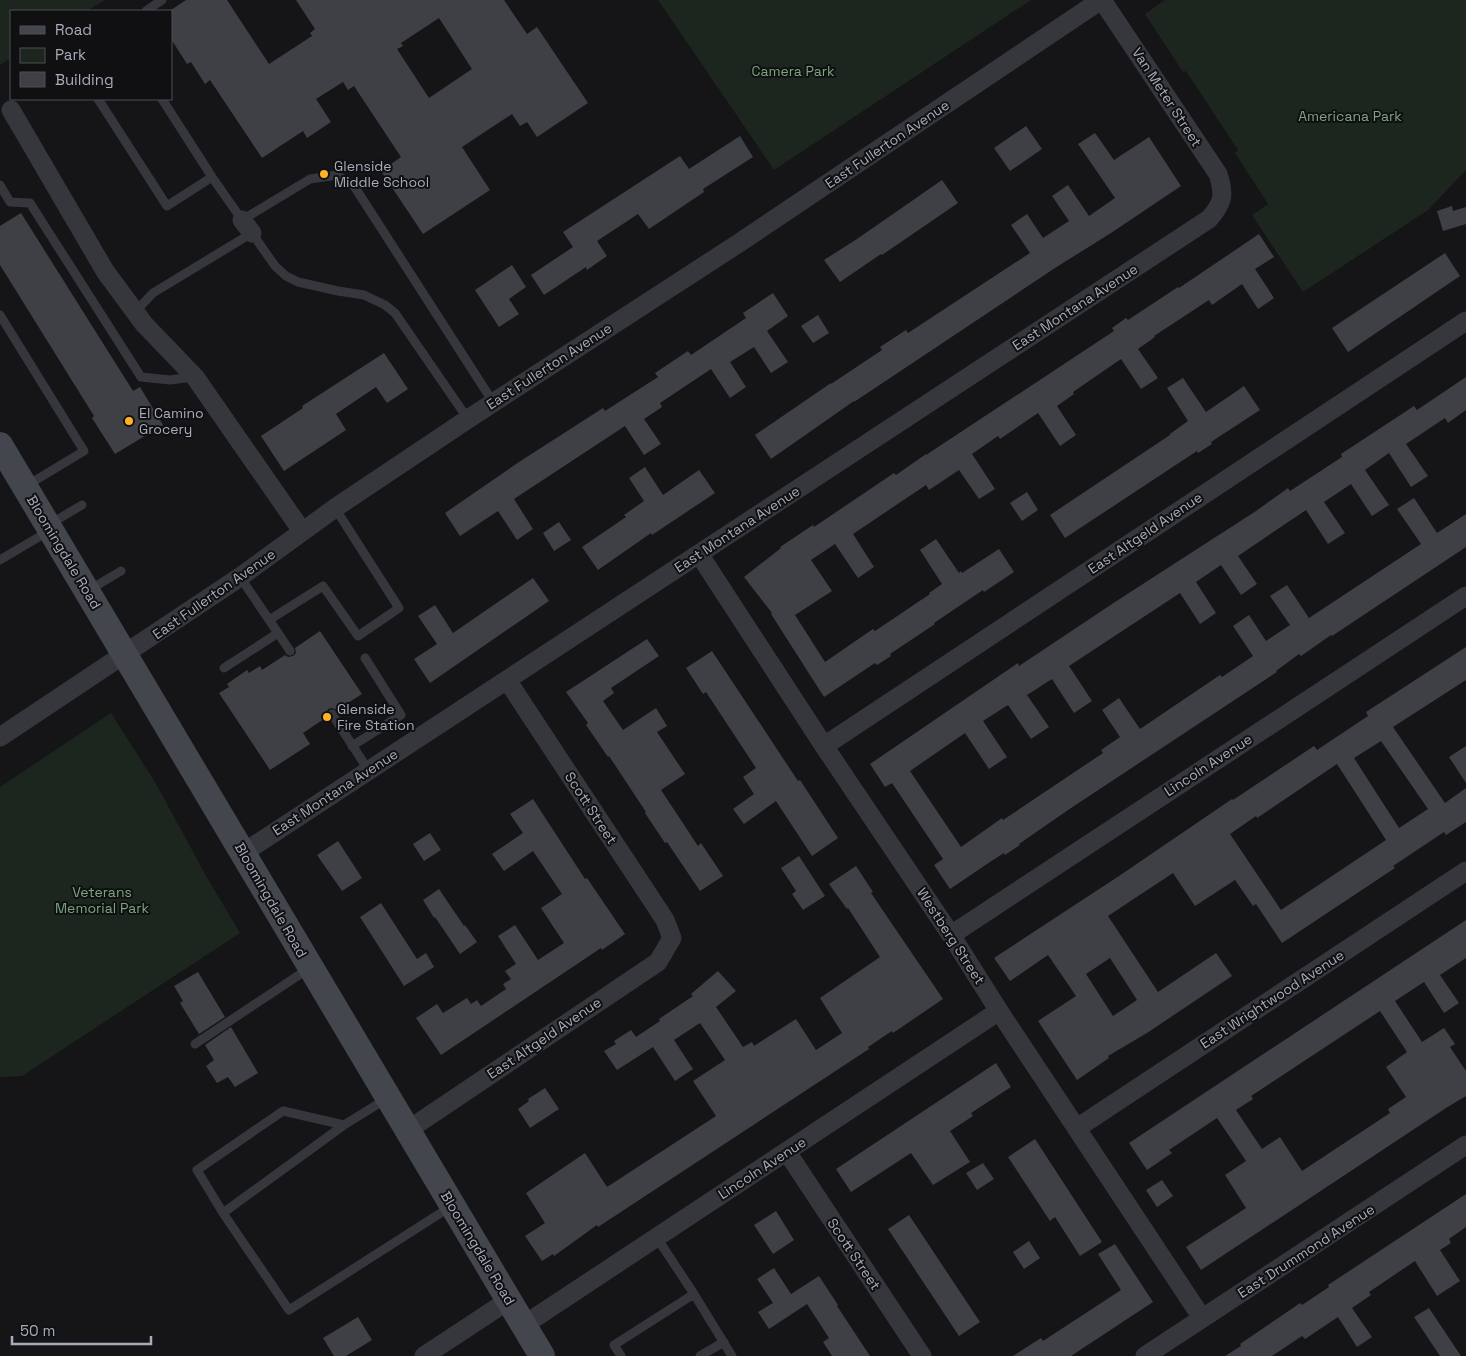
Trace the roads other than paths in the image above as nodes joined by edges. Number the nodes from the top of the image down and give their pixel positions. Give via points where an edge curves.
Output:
1 (162, 0) edge
2 (1102, 0) edge
3 (147, 10) edge
4 (99, 100) edge
5 (163, 100) edge
6 (8, 112) dead end
7 (212, 177) junction
8 (0, 186) edge
9 (1222, 198) joint
10 (247, 227) junction
11 (135, 312) junction
12 (0, 315) edge
13 (1466, 321) edge
14 (195, 376) junction
15 (493, 402) junction
16 (468, 419) junction
17 (0, 446) edge
18 (25, 487) junction
19 (82, 506) dead end
20 (335, 508) junction
21 (50, 528) junction
22 (302, 531) junction
23 (699, 554) junction
24 (0, 560) edge
25 (121, 571) dead end
26 (240, 577) junction
27 (87, 591) junction
28 (1466, 596) edge
29 (269, 620) junction
30 (278, 633) junction
31 (290, 651) dead end
32 (124, 655) junction
33 (365, 658) dead end
34 (224, 668) dead end
35 (507, 680) junction
36 (332, 714) dead end
37 (0, 737) edge
38 (352, 746) junction
39 (824, 746) junction
40 (369, 771) junction
41 (243, 852) junction
42 (1466, 871) edge
43 (951, 935) junction
44 (672, 938) joint
45 (310, 967) junction
46 (999, 1011) junction
47 (196, 1044) dead end
48 (388, 1098) junction
49 (344, 1124) junction
50 (1077, 1128) junction
51 (408, 1130) junction
52 (1466, 1145) edge
53 (787, 1152) junction
54 (452, 1206) junction
55 (223, 1213) junction
56 (657, 1238) junction
57 (694, 1294) junction
58 (509, 1300) junction
59 (1202, 1318) junction
60 (524, 1325) junction
61 (724, 1342) junction
62 (424, 1356) edge
63 (542, 1356) edge
64 (621, 1356) edge
65 (700, 1356) edge
66 (732, 1356) edge
67 (922, 1356) edge
68 (1145, 1356) edge

1 - 3 lane
2 - 9 street, Van Meter Street via 1218,174
2 - 15 street, East Fullerton Avenue
4 - 7 lane via 167,206
5 - 7 lane
6 - 11 street via 105,271
7 - 10 lane
8 - 14 lane via 10,202 30,203 141,377 170,380
9 - 23 street, East Montana Avenue via 1209,219
10 - 11 lane via 153,293
10 - 15 lane via 310,179 337,175 354,186
10 - 16 lane via 286,276 298,282 364,295 395,313
11 - 14 street
12 - 18 lane via 84,451
13 - 39 street, East Altgeld Avenue
14 - 22 street
15 - 16 street, East Fullerton Avenue
16 - 20 street, East Fullerton Avenue
17 - 18 main road, Bloomingdale Road
18 - 21 main road, Bloomingdale Road
19 - 21 lane
20 - 22 street, East Fullerton Avenue
20 - 29 lane via 399,608 358,636 323,586
21 - 24 lane
21 - 27 main road, Bloomingdale Road
22 - 26 street, East Fullerton Avenue
23 - 35 street, East Montana Avenue
23 - 39 street, Westberg Street
25 - 27 lane
26 - 29 lane
26 - 32 street, East Fullerton Avenue
27 - 32 main road, Bloomingdale Road
28 - 43 street, Lincoln Avenue
29 - 30 lane
30 - 31 lane
30 - 34 lane
32 - 37 street, East Fullerton Avenue
32 - 41 main road, Bloomingdale Road
33 - 38 lane via 401,715
35 - 40 street, East Montana Avenue
35 - 44 street, Scott Street via 665,920
36 - 38 lane
38 - 40 lane
39 - 43 street, Westberg Street
40 - 41 street, East Montana Avenue
41 - 45 main road, Bloomingdale Road
42 - 50 street, East Wrightwood Avenue
43 - 46 street, Westberg Street
44 - 51 street, East Altgeld Avenue via 658,962
45 - 47 lane
45 - 48 main road, Bloomingdale Road
46 - 50 street, Westberg Street
46 - 53 street, Lincoln Avenue
48 - 49 lane
48 - 51 main road, Bloomingdale Road
49 - 55 lane
49 - 55 lane via 283,1111 196,1170
50 - 59 street, Westberg Street
51 - 54 main road, Bloomingdale Road
52 - 59 street, East Drummond Avenue
53 - 56 street, Lincoln Avenue
53 - 67 street, Scott Street
54 - 55 lane via 289,1310
54 - 58 main road, Bloomingdale Road
56 - 57 lane
56 - 60 street, Lincoln Avenue
57 - 61 lane
57 - 64 lane via 614,1345
58 - 60 main road, Bloomingdale Road
58 - 62 street
59 - 68 street, East Drummond Avenue
60 - 63 main road, Bloomingdale Road
61 - 65 lane
61 - 66 lane

